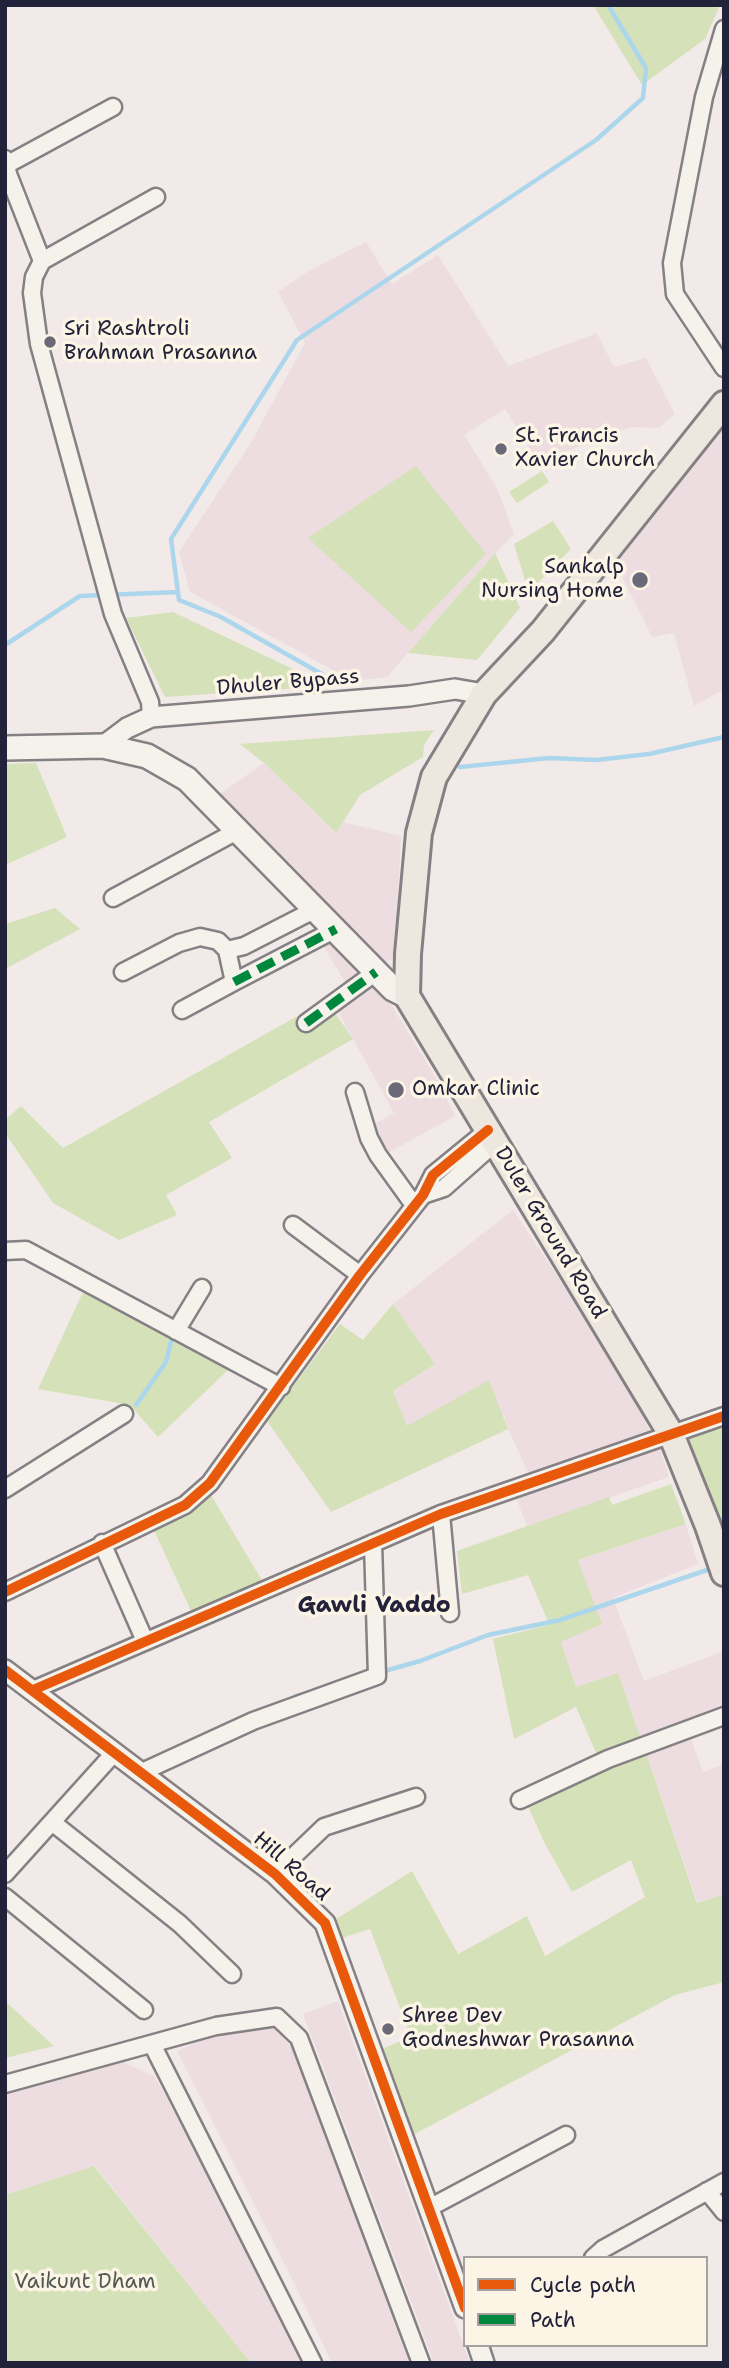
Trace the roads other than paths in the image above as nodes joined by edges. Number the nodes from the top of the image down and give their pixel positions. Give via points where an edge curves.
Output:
1 (724, 29) edge
2 (113, 107) dead end
3 (7, 162) edge
4 (156, 197) dead end
5 (42, 261) junction
6 (724, 368) edge
7 (724, 404) edge
8 (484, 694) junction
9 (151, 717) junction
10 (103, 746) junction
11 (5, 748) edge
12 (237, 831) junction
13 (113, 898) dead end
14 (316, 909) junction
15 (336, 929) junction
16 (227, 950) junction
17 (123, 972) dead end
18 (376, 972) junction
19 (234, 982) junction
20 (407, 996) junction
21 (182, 1010) dead end
22 (306, 1023) dead end
23 (355, 1092) dead end
24 (492, 1136) junction
25 (418, 1200) junction
26 (293, 1224) dead end
27 (5, 1251) edge
28 (360, 1275) junction
29 (202, 1288) dead end
30 (176, 1331) junction
31 (281, 1387) junction
32 (124, 1414) dead end
33 (724, 1416) edge
34 (671, 1434) junction
35 (5, 1489) edge
36 (441, 1514) junction
37 (102, 1543) junction
38 (373, 1543) junction
39 (724, 1573) edge
40 (5, 1592) edge
41 (450, 1613) dead end
42 (145, 1641) junction
43 (5, 1670) edge
44 (33, 1690) junction
45 (724, 1716) edge
46 (115, 1752) junction
47 (142, 1772) junction
48 (416, 1797) dead end
49 (520, 1800) dead end
50 (52, 1822) junction
51 (7, 1868) edge
52 (275, 1874) junction
53 (5, 1897) edge
54 (232, 1974) dead end
55 (144, 2010) dead end
56 (152, 2044) junction
57 (5, 2084) edge
58 (566, 2135) dead end
59 (724, 2182) edge
60 (707, 2191) junction
61 (429, 2208) junction
62 (724, 2212) edge
63 (595, 2256) edge
64 (463, 2302) edge
65 (313, 2363) edge
66 (421, 2363) edge

1 - 6 street via 704,97 672,263 675,294
2 - 3 street
3 - 5 street
4 - 5 street
5 - 9 street via 32,293 39,344 113,614 150,702
7 - 8 main road via 542,631
8 - 9 street, Dhuler Bypass via 456,689
8 - 20 main road via 434,777 419,833
9 - 10 street, Dhuler Bypass
10 - 11 main road
10 - 12 main road via 147,755 187,779
12 - 13 street
12 - 14 main road
14 - 15 main road
14 - 16 street
15 - 18 main road
15 - 19 street
16 - 17 street via 218,941 200,937
16 - 19 street
18 - 20 main road
18 - 22 street
19 - 21 street
20 - 24 main road, Duler Ground Road
23 - 25 street via 378,1156
24 - 25 street via 444,1188
24 - 34 main road, Duler Ground Road
25 - 28 street
26 - 28 street
27 - 30 street via 26,1250
28 - 31 street
29 - 30 street
30 - 31 street
31 - 37 street via 210,1483 185,1505
32 - 35 street
33 - 34 street
34 - 36 street
34 - 39 main road, Duler Ground Road
36 - 38 street
36 - 41 street
37 - 40 street
37 - 42 street
38 - 42 street
38 - 47 street via 377,1676 253,1721
42 - 44 street
43 - 44 street, Hill Road
44 - 46 street, Hill Road
45 - 49 street via 608,1759
46 - 47 street, Hill Road
46 - 50 street
47 - 52 street, Hill Road
48 - 52 street via 324,1827
50 - 51 street
50 - 54 street via 180,1924
52 - 61 street, Hill Road via 325,1923
53 - 55 street
56 - 57 street
56 - 65 street
56 - 66 street via 216,2025 277,2017 299,2038
58 - 61 street
59 - 60 street
60 - 62 street
60 - 63 street
61 - 64 street, Hill Road

